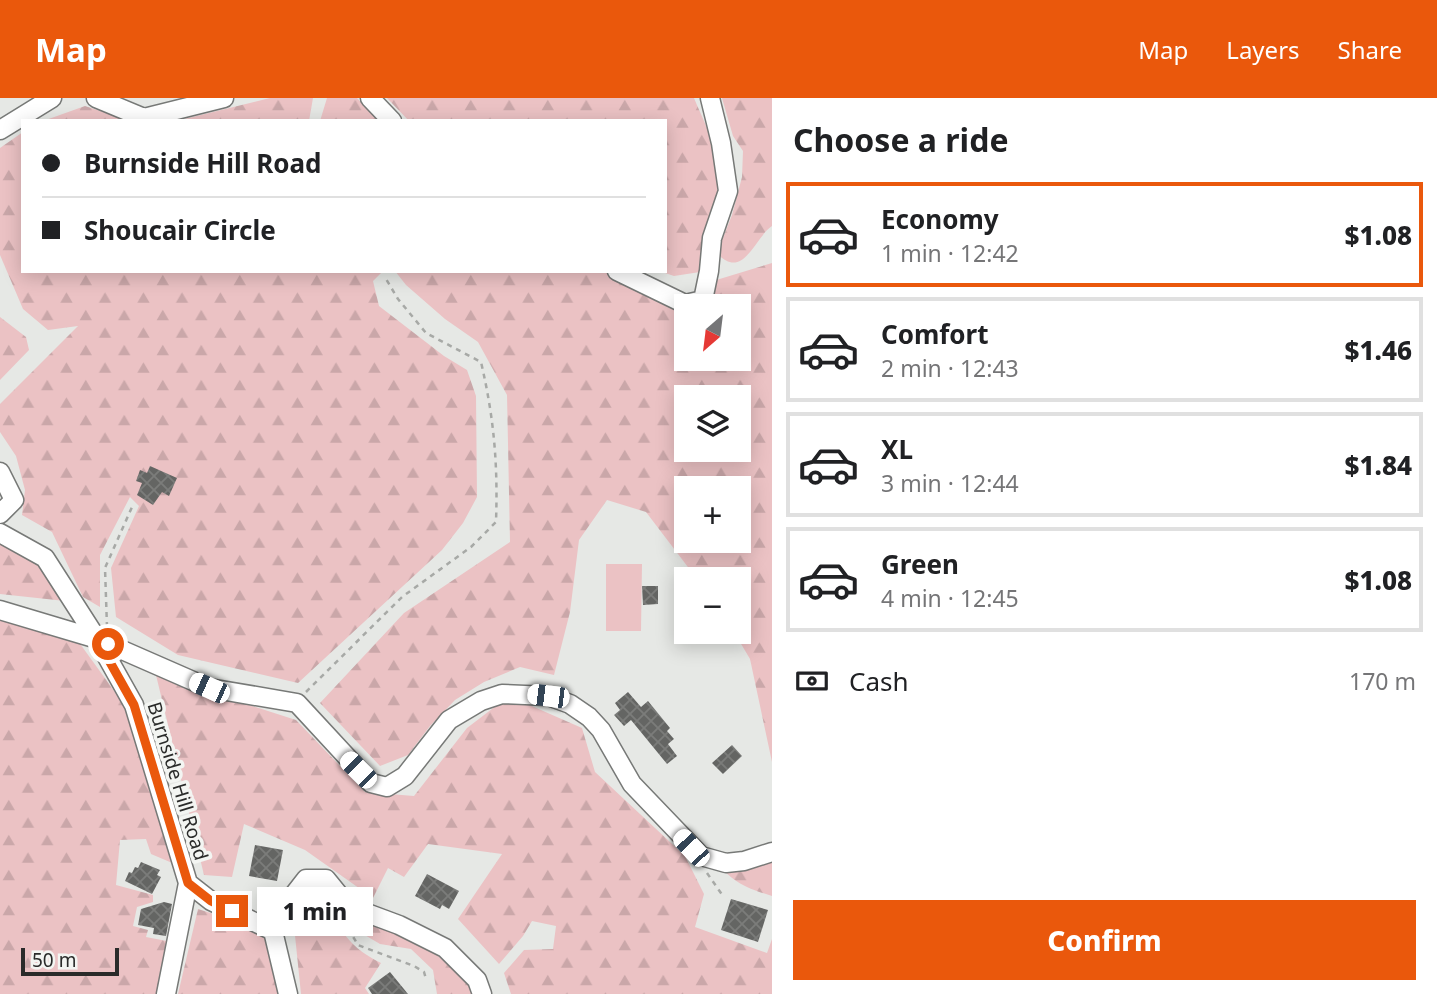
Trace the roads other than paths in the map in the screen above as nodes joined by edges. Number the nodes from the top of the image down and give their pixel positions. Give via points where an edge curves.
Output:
1 (52, 98) edge
2 (96, 98) edge
3 (224, 98) edge
4 (370, 98) edge
5 (710, 98) edge
6 (390, 119) edge
7 (0, 130) edge
8 (621, 273) edge
9 (0, 472) edge
10 (0, 514) edge
11 (0, 533) edge
12 (0, 610) edge
13 (102, 642) junction
14 (772, 852) edge
15 (188, 883) junction
16 (273, 931) junction
17 (166, 994) edge
18 (288, 994) edge
19 (482, 994) edge

1 - 7 street
2 - 3 street via 144,118
4 - 6 street
5 - 8 street via 728,191 712,238 703,300 685,304
9 - 10 street via 14,500
11 - 13 street, Burnside Hill Road via 45,558
12 - 13 street
13 - 14 street via 209,688 297,703 371,783 387,787 405,776 449,720 481,701 502,694 548,696 589,717 632,784 701,856 726,863
13 - 15 street, Burnside Hill Road via 134,705
15 - 16 street via 211,901
15 - 17 street
16 - 18 street
16 - 19 street via 306,879 326,878 348,906 445,948 477,980

